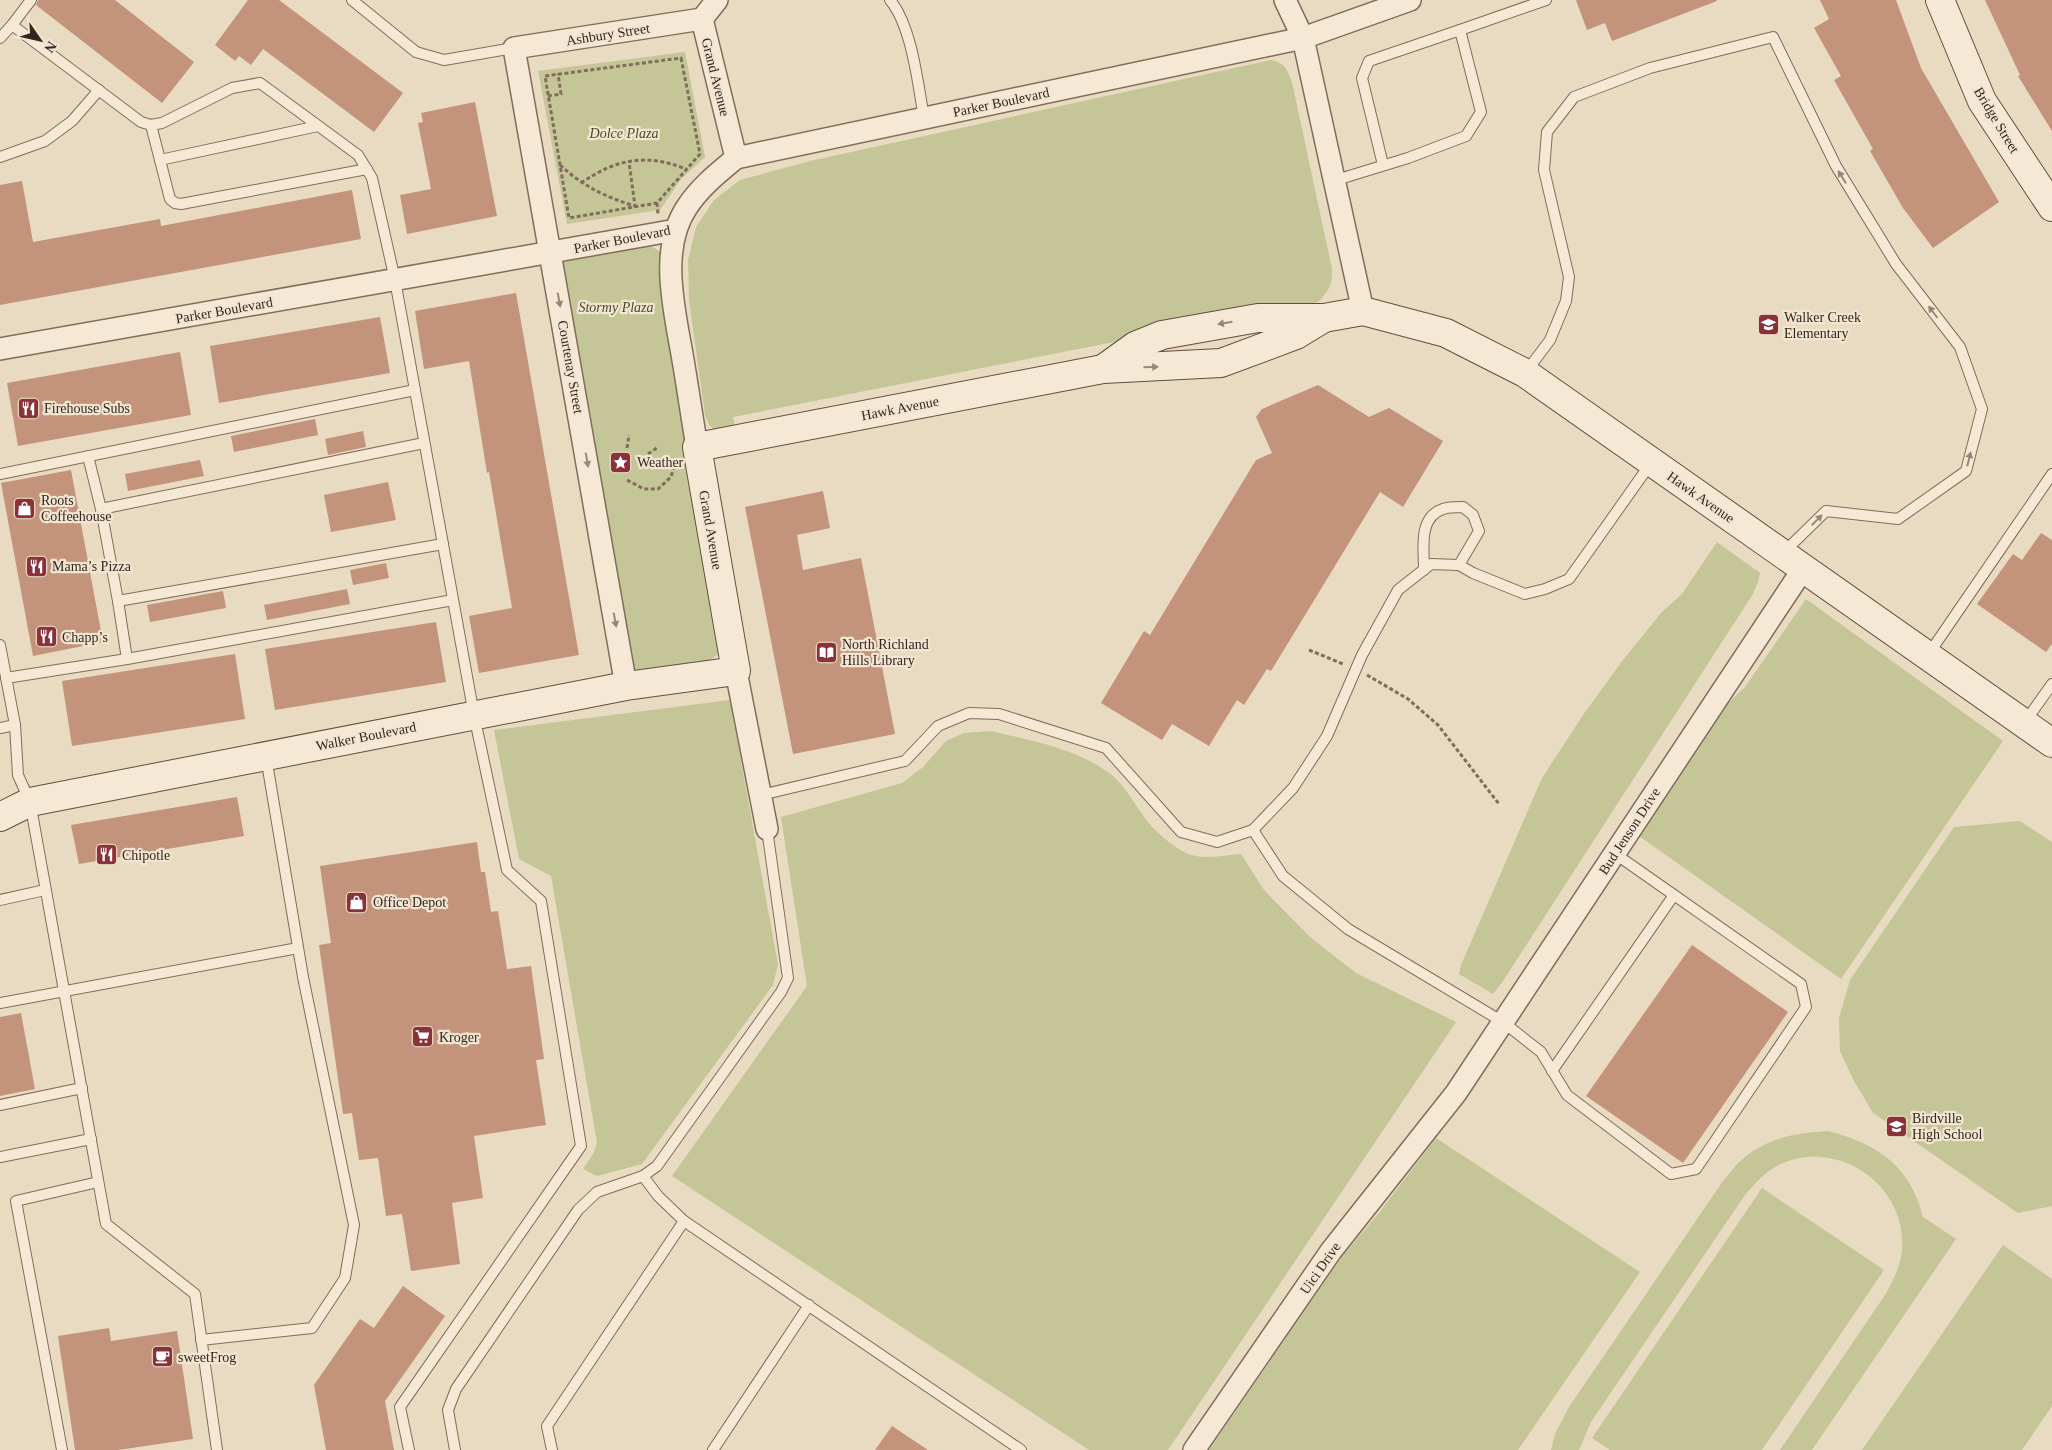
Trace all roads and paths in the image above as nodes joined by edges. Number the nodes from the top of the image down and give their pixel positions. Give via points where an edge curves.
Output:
1 (31, 0) edge
2 (352, 0) edge
3 (717, 0) edge
4 (890, 0) edge
5 (1285, 0) edge
6 (1410, 0) edge
7 (1546, 0) edge
8 (1940, 0) edge
9 (702, 19) junction
10 (12, 25) junction
11 (1460, 30) junction
12 (0, 38) edge
13 (1303, 38) junction
14 (514, 48) junction
15 (558, 74) junction
16 (99, 90) junction
17 (548, 96) junction
18 (924, 118) junction
19 (152, 125) junction
20 (318, 126) junction
21 (0, 157) edge
22 (736, 158) junction
23 (160, 160) junction
24 (629, 162) junction
25 (560, 164) junction
26 (1383, 165) junction
27 (366, 169) junction
28 (686, 169) junction
29 (1333, 181) junction
30 (581, 183) junction
31 (634, 206) junction
32 (2052, 208) edge
33 (676, 230) junction
34 (551, 252) junction
35 (394, 280) junction
36 (1363, 311) junction
37 (1324, 318) junction
38 (0, 349) edge
39 (1103, 369) junction
40 (1525, 373) junction
41 (415, 390) junction
42 (629, 435) dead end
43 (424, 443) junction
44 (658, 447) dead end
45 (627, 448) dead end
46 (687, 449) junction
47 (648, 454) dead end
48 (88, 456) junction
49 (1652, 463) junction
50 (0, 474) edge
51 (2052, 474) edge
52 (627, 480) dead end
53 (101, 509) junction
54 (443, 544) junction
55 (1792, 561) junction
56 (1459, 565) junction
57 (1424, 570) junction
58 (453, 600) junction
59 (118, 601) junction
60 (0, 645) edge
61 (1309, 650) dead end
62 (1928, 656) junction
63 (127, 659) junction
64 (1356, 669) junction
65 (736, 671) junction
66 (6, 678) junction
67 (2052, 684) edge
68 (626, 686) junction
69 (474, 715) junction
70 (2025, 723) junction
71 (15, 726) junction
72 (0, 728) edge
73 (2052, 742) edge
74 (266, 756) junction
75 (761, 795) junction
76 (30, 802) junction
77 (1499, 804) dead end
78 (0, 817) edge
79 (767, 829) joint
80 (1253, 830) junction
81 (1614, 853) junction
82 (46, 890) junction
83 (1674, 895) junction
84 (0, 900) edge
85 (298, 948) junction
86 (64, 991) junction
87 (0, 1004) edge
88 (1503, 1022) junction
89 (1552, 1071) junction
90 (82, 1088) junction
91 (1456, 1093) joint
92 (0, 1105) edge
93 (90, 1139) junction
94 (0, 1157) edge
95 (643, 1176) junction
96 (98, 1182) junction
97 (684, 1221) junction
98 (808, 1305) junction
99 (201, 1340) junction
100 (62, 1450) edge
101 (217, 1450) edge
102 (409, 1450) edge
103 (455, 1450) edge
104 (552, 1450) edge
105 (713, 1450) edge
106 (1021, 1450) edge
107 (1194, 1450) edge

1 - 10 lane
2 - 14 lane via 416,52 444,60
3 - 9 street, Grand Avenue
4 - 18 lane via 901,17
5 - 13 street
6 - 13 street, Parker Boulevard
7 - 11 lane
8 - 32 street, Bridge Street via 1982,101
9 - 14 street, Ashbury Street
9 - 22 street, Grand Avenue
10 - 12 lane
10 - 16 lane
11 - 26 lane via 1481,112 1466,136
11 - 26 lane via 1369,61 1362,78
13 - 18 street, Parker Boulevard
13 - 29 street
14 - 34 street, Courtenay Street
15 - 17 path via 561,94
15 - 17 path via 545,76
15 - 28 path via 681,58 700,154
16 - 19 lane via 142,122
16 - 21 lane via 72,121 45,141
17 - 25 path
18 - 22 street, Parker Boulevard
19 - 20 lane via 232,88 260,84
19 - 23 lane
20 - 23 lane
20 - 27 lane via 358,155
22 - 33 street, Parker Boulevard via 704,184 686,208
23 - 27 lane via 170,199 181,204
24 - 28 path via 658,161
24 - 30 path via 600,170
24 - 31 path
25 - 30 path
25 - 31 path via 569,218
26 - 29 lane
27 - 35 lane via 372,178
28 - 31 path via 657,203
29 - 36 street
30 - 31 path
33 - 34 street, Parker Boulevard
33 - 46 street, Grand Avenue via 671,264
34 - 35 street, Parker Boulevard
34 -> 68 street, Courtenay Street
35 - 38 street, Parker Boulevard
35 - 41 lane
36 - 37 street, Hawk Avenue
36 - 40 street, Hawk Avenue via 1446,333
39 -> 37 street, Hawk Avenue via 1221,363 1296,335
37 -> 39 street, Hawk Avenue via 1258,318 1162,336 1135,346
39 - 46 street, Hawk Avenue
40 - 49 street, Hawk Avenue
55 -> 40 lane via 1826,511 1898,519 1966,471 1982,408 1960,347 1896,264 1836,166 1774,37 1650,68 1574,97 1547,132 1544,170 1569,277 1566,301 1550,340
41 - 43 lane
41 - 48 lane
42 - 45 path
43 - 53 lane
43 - 54 lane
44 - 47 path
46 - 52 path via 671,477 658,488 644,489
46 - 65 street, Grand Avenue
48 - 50 lane
48 - 53 lane
49 - 55 street, Hawk Avenue
49 - 56 lane via 1569,579 1525,594
51 - 62 lane
53 - 59 lane
54 - 58 lane
54 - 59 lane
55 - 62 street, Hawk Avenue
55 - 81 street, Bud Jenson Drive
56 - 57 lane via 1431,564
56 - 57 lane via 1478,531 1473,515 1463,507 1443,509 1430,517 1423,536
57 - 64 lane via 1398,590
58 - 63 lane
58 - 69 lane
59 - 63 lane
60 - 66 lane
61 - 64 path
62 - 70 street, Hawk Avenue
63 - 66 lane
64 - 77 path via 1408,699 1432,719
64 - 80 lane via 1327,736 1293,788
65 - 68 street, Walker Boulevard
65 - 75 street, Grand Avenue
66 - 71 lane
67 - 70 lane
68 - 69 street, Walker Boulevard
69 - 74 street, Walker Boulevard
69 - 102 lane via 507,870 541,901 581,1146 400,1408
70 - 73 street, Hawk Avenue
71 - 72 lane
71 - 76 lane via 18,775
74 - 76 street, Walker Boulevard
74 - 85 lane
75 - 79 street, Grand Avenue
75 - 80 lane via 905,761 938,726 970,713 1000,714 1106,748 1182,832 1217,842
76 - 78 street, Walker Boulevard
76 - 82 lane
79 - 95 lane via 788,978 656,1166
80 - 88 lane via 1283,876 1348,929
81 - 83 lane
81 - 88 street, Bud Jenson Drive
82 - 84 lane
82 - 86 lane
83 - 89 lane
83 - 89 lane via 1802,984 1806,1007 1696,1168 1672,1174 1567,1095
85 - 86 lane
85 - 99 lane via 354,1225 345,1278 312,1328
86 - 87 lane
86 - 90 lane
88 - 89 lane via 1541,1052
88 - 91 street, Bud Jenson Drive
90 - 92 lane
90 - 93 lane
91 - 107 street, Uici Drive via 1331,1250
93 - 94 lane
93 - 96 lane
95 - 97 lane via 664,1203
95 - 103 lane via 597,1192 578,1210 557,1238 456,1389 448,1410
96 - 99 lane via 106,1224 194,1294
96 - 100 lane via 16,1201
97 - 98 lane
97 - 104 lane via 547,1426
98 - 105 lane
98 - 106 lane
99 - 101 lane

